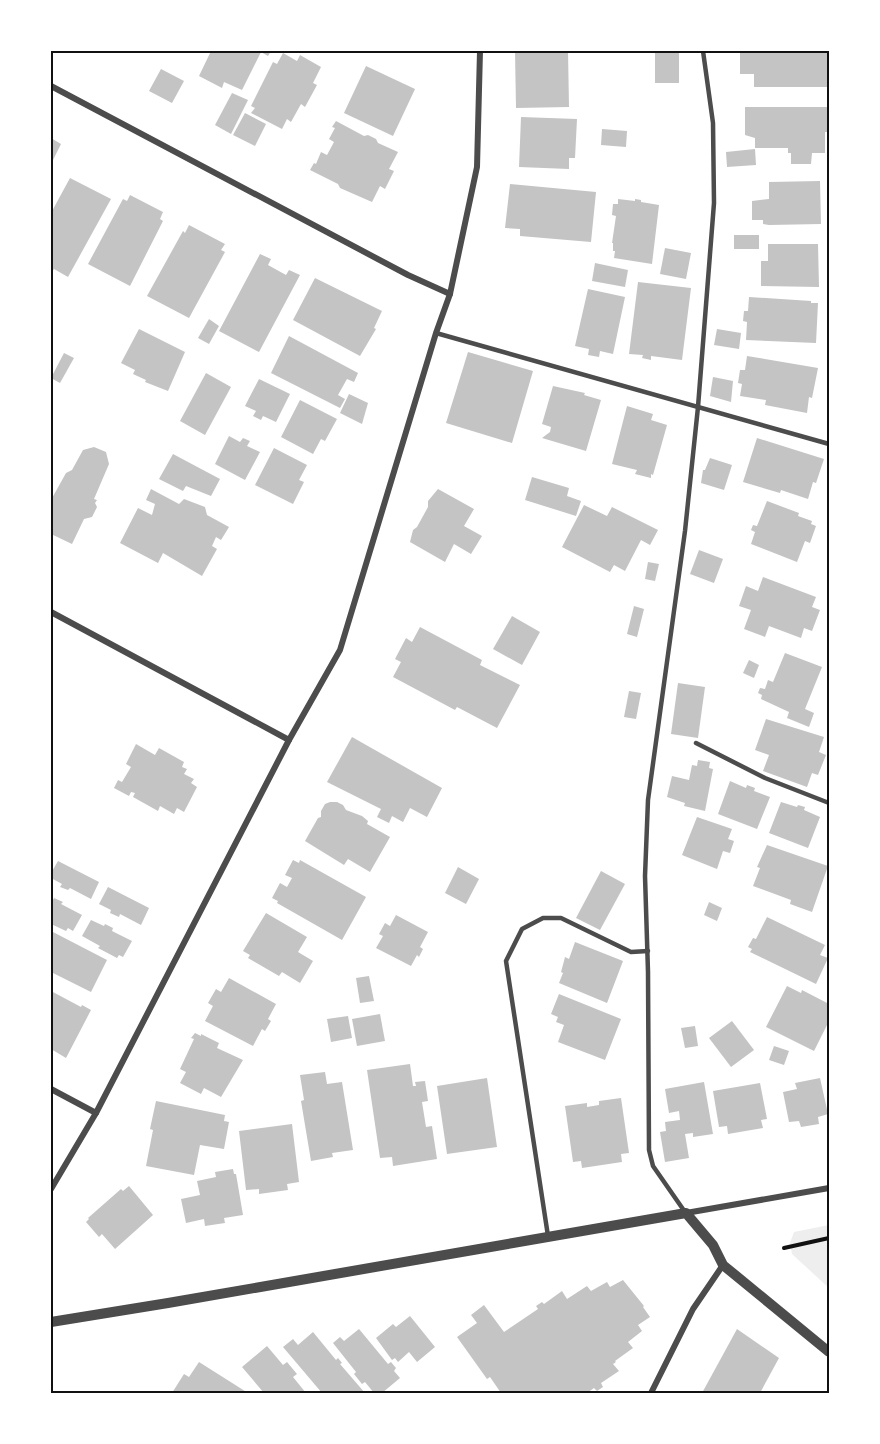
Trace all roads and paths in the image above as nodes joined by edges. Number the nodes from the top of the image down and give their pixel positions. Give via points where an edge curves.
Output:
1 (480, 51) edge
2 (704, 51) edge
3 (51, 86) edge
4 (450, 294) junction
5 (436, 333) junction
6 (698, 407) junction
7 (829, 444) edge
8 (51, 612) edge
9 (289, 740) junction
10 (696, 742) dead end
11 (829, 802) edge
12 (648, 951) junction
13 (51, 1089) edge
14 (96, 1113) junction
15 (829, 1188) edge
16 (51, 1189) edge
17 (686, 1213) junction
18 (548, 1237) junction
19 (829, 1238) edge
20 (784, 1248) dead end
21 (723, 1265) junction
22 (51, 1322) edge
23 (829, 1352) edge
24 (651, 1393) edge

1 - 4 street via 477,167
2 - 6 lane via 713,123 714,203
3 - 4 street
4 - 5 street
5 - 6 lane
5 - 9 street via 340,650
6 - 7 lane
6 - 12 lane via 648,800
8 - 9 street
9 - 14 street
10 - 11 lane via 765,778
12 - 17 lane via 649,1150 653,1166
12 - 18 lane via 631,952 561,918 543,918 522,929 506,961
13 - 14 street
14 - 16 street
15 - 17 street
17 - 18 street
17 - 21 street via 713,1245
18 - 22 street
19 - 20 path
21 - 23 street
21 - 24 street via 693,1309

